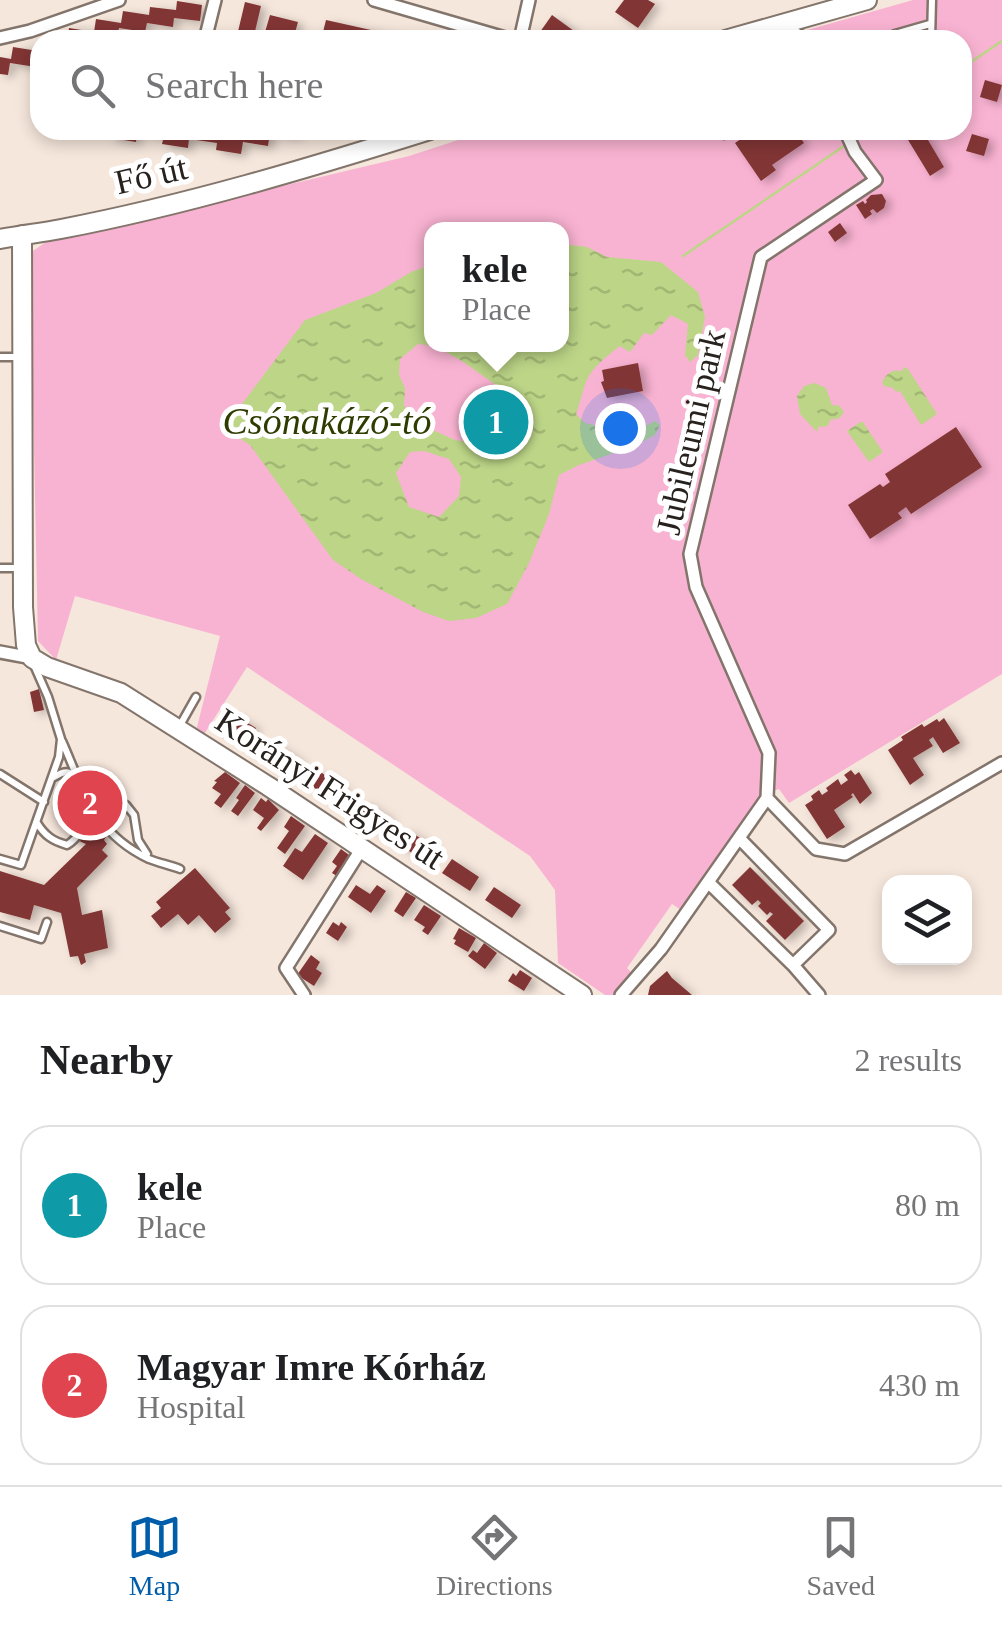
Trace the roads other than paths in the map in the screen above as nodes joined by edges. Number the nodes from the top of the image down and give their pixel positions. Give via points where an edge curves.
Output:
1 (118, 0) edge
2 (215, 0) edge
3 (374, 0) edge
4 (529, 0) edge
5 (867, 0) edge
6 (932, 0) edge
7 (810, 16) junction
8 (930, 24) junction
9 (776, 25) junction
10 (208, 30) edge
11 (480, 30) edge
12 (519, 30) edge
13 (759, 30) edge
14 (788, 30) edge
15 (804, 30) edge
16 (909, 30) edge
17 (930, 30) edge
18 (0, 38) edge
19 (399, 140) edge
20 (850, 140) edge
21 (22, 235) junction
22 (0, 239) edge
23 (23, 356) junction
24 (0, 357) edge
25 (0, 568) edge
26 (23, 568) junction
27 (0, 652) edge
28 (32, 658) junction
29 (196, 696) dead end
30 (178, 728) junction
31 (61, 739) junction
32 (1002, 762) edge
33 (0, 774) edge
34 (52, 778) junction
35 (79, 779) junction
36 (86, 794) junction
37 (767, 798) junction
38 (44, 802) junction
39 (91, 806) junction
40 (37, 822) junction
41 (135, 827) junction
42 (740, 840) junction
43 (121, 841) junction
44 (362, 848) junction
45 (0, 859) edge
46 (150, 859) junction
47 (180, 869) dead end
48 (709, 883) junction
49 (47, 922) dead end
50 (0, 926) edge
51 (793, 966) junction
52 (304, 995) edge
53 (582, 995) edge
54 (621, 995) edge
55 (819, 995) edge

1 - 18 street
2 - 10 street
3 - 11 street
4 - 12 street
5 - 7 main road
6 - 8 lane
7 - 9 main road
7 - 15 street
8 - 16 lane
8 - 17 lane
9 - 13 main road
9 - 14 street
19 - 21 main road, Fő út via 220,192
20 - 37 street, Jubileumi park via 876,180 761,257 690,554 696,587 769,753
21 - 22 main road, Fő út
21 - 23 main road
23 - 24 lane
23 - 26 main road
25 - 26 lane
26 - 28 main road
27 - 28 street
28 - 30 main road, Korányi Frigyes út via 121,693
28 - 31 lane
29 - 30 lane
30 - 44 main road, Korányi Frigyes út
31 - 34 lane
31 - 35 lane
32 - 37 street via 845,854 816,849
33 - 38 lane
34 - 35 lane via 63,772
34 - 38 lane
35 - 36 lane
36 - 39 lane
36 - 41 lane via 126,805
37 - 42 street
38 - 40 lane
39 - 40 lane via 76,840 67,845 54,842
39 - 43 lane
40 - 45 lane via 20,866
41 - 43 lane
41 - 46 lane
42 - 48 street
42 - 51 street via 829,930
43 - 46 lane
44 - 52 street via 286,968
44 - 53 main road, Korányi Frigyes út
46 - 47 lane
48 - 51 street
48 - 54 street
49 - 50 lane via 42,939
51 - 55 street

